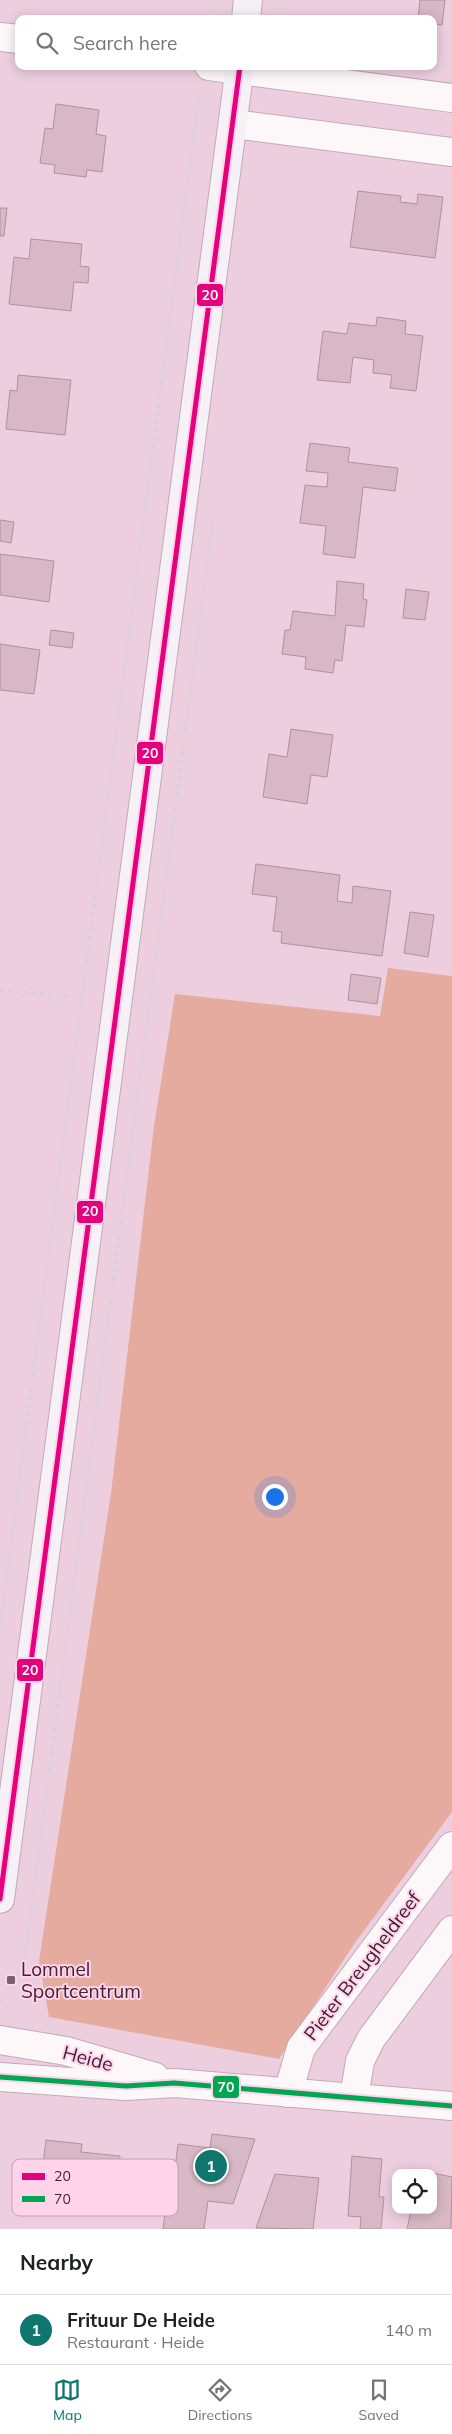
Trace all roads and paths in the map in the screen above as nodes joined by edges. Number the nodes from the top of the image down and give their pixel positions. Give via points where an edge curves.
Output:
1 (211, 0) edge
2 (248, 0) edge
3 (281, 0) edge
4 (209, 15) edge
5 (246, 15) edge
6 (279, 15) edge
7 (0, 37) edge
8 (15, 39) edge
9 (231, 70) edge
10 (240, 70) edge
11 (254, 70) edge
12 (205, 76) edge
13 (452, 98) edge
14 (233, 124) junction
15 (452, 152) edge
16 (0, 990) edge
17 (82, 998) junction
18 (118, 1000) junction
19 (0, 1630) edge
20 (452, 1846) edge
21 (0, 1899) edge
22 (452, 1930) edge
23 (0, 2040) edge
24 (0, 2077) edge
25 (174, 2083) junction
26 (288, 2093) junction
27 (354, 2098) junction
28 (452, 2106) edge

1 - 4 path
2 - 5 main road
3 - 6 path
7 - 8 street
9 - 12 street
10 - 14 main road
11 - 13 street
12 - 17 path
14 - 15 street
14 - 18 main road
16 - 17 path
17 - 18 path
17 - 19 path
18 - 21 main road
20 - 26 street, Pieter Breugheldreef via 301,2048
22 - 27 street via 371,2040 360,2061
23 - 25 street, Heide via 66,2051
24 - 25 street, Heide via 126,2086
25 - 26 street, Heide
26 - 27 street, Heide
27 - 28 street, Heide

